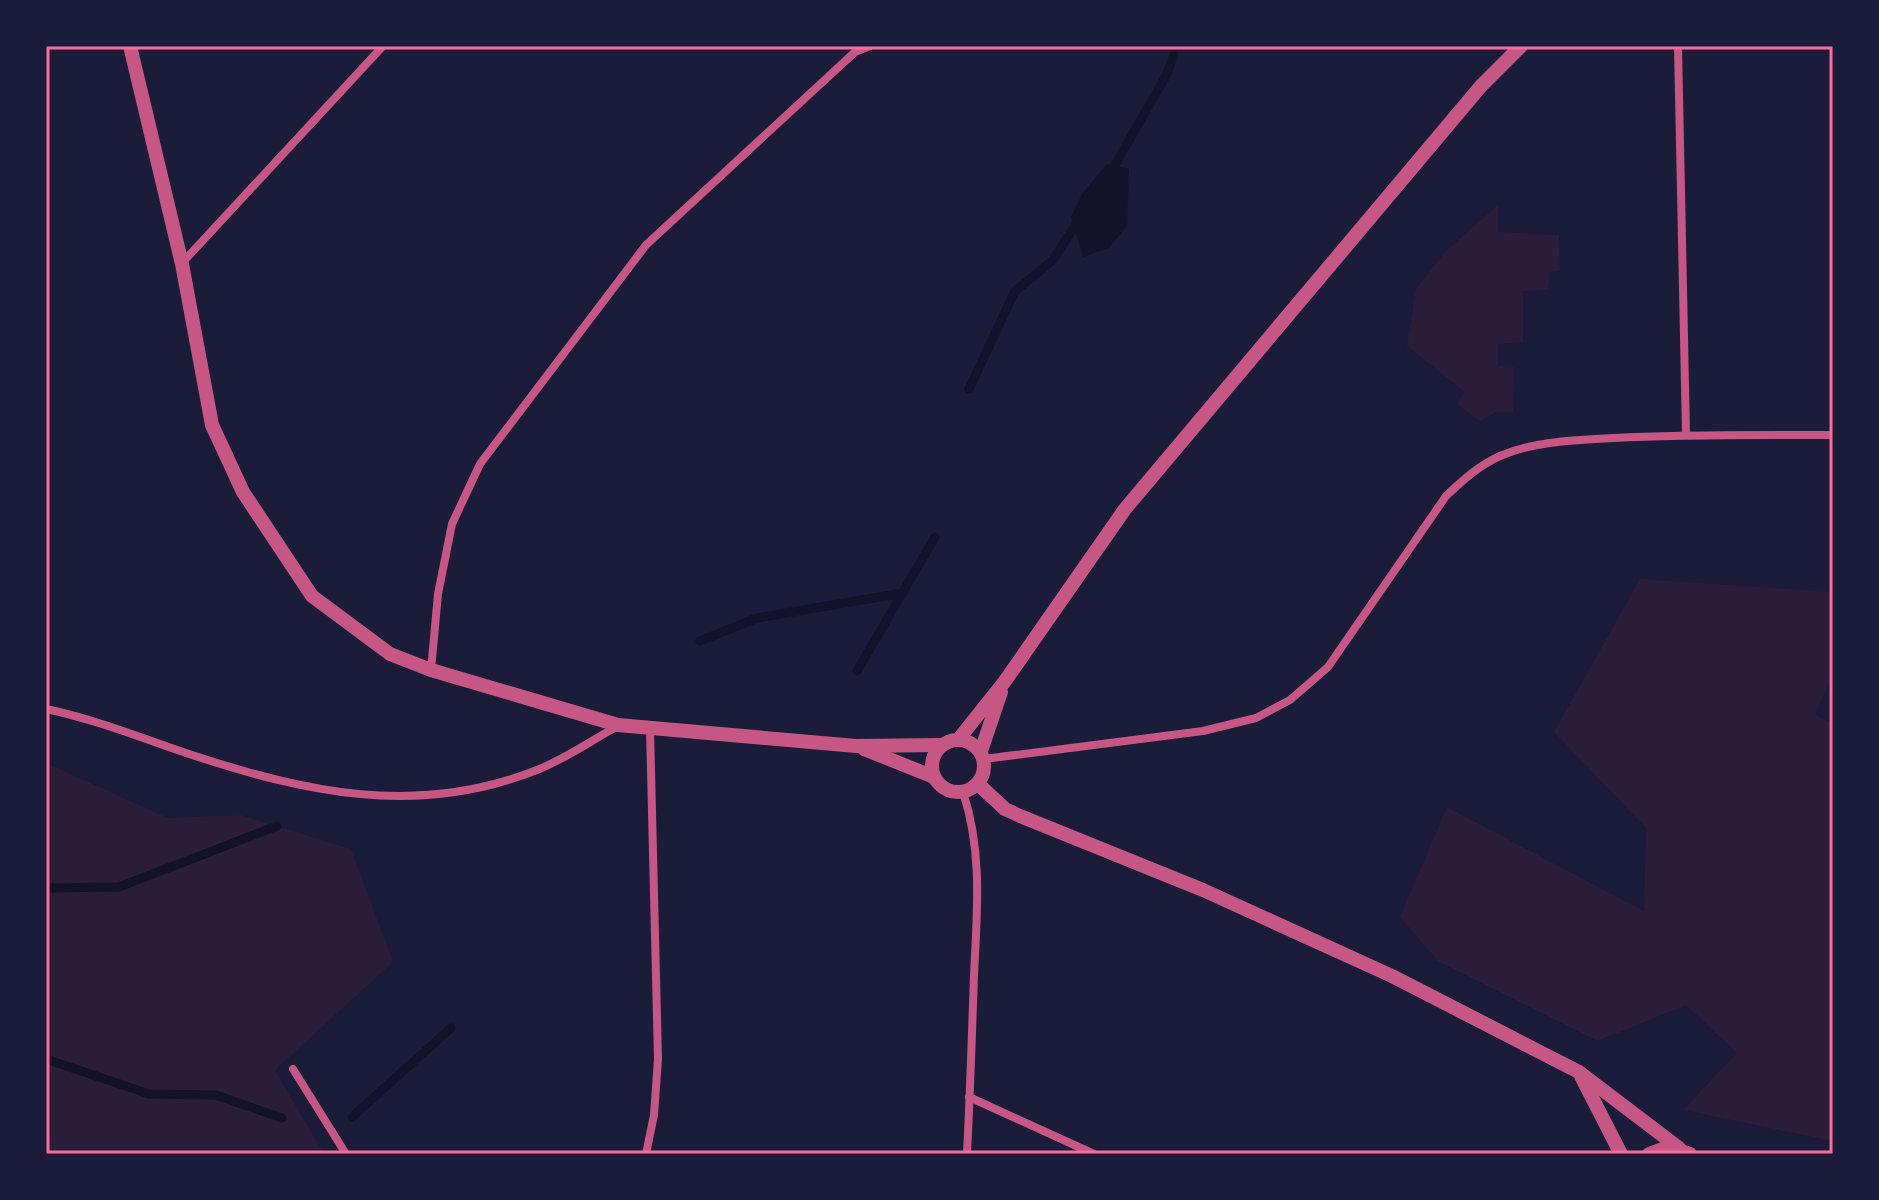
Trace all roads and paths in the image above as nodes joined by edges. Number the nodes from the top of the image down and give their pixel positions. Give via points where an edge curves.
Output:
1 (130, 46) edge
2 (383, 46) edge
3 (870, 46) edge
4 (1521, 46) edge
5 (1678, 46) edge
6 (858, 49) edge
7 (182, 264) junction
8 (1686, 434) junction
9 (1833, 435) edge
10 (431, 670) junction
11 (1005, 681) junction
12 (46, 709) edge
13 (618, 725) junction
14 (650, 729) junction
15 (958, 740) junction
16 (942, 745) junction
17 (856, 746) junction
18 (982, 755) junction
19 (934, 777) junction
20 (978, 784) junction
21 (963, 792) junction
22 (293, 1069) dead end
23 (1579, 1072) junction
24 (969, 1097) junction
25 (1685, 1151) edge
26 (346, 1154) edge
27 (646, 1154) edge
28 (967, 1154) edge
29 (1094, 1154) edge
30 (1621, 1154) edge
31 (1649, 1154) edge

1 - 7 street
2 - 7 street
3 - 6 street
4 - 11 street via 1481,86 1125,509
5 - 8 street
6 - 10 street via 646,245 480,464 452,524
7 - 10 street via 212,425 243,492 312,596 390,654
8 - 9 street
8 - 18 street via 1537,445 1500,456 1470,473 1446,496 1328,667 1290,700 1256,718 1203,731
10 - 13 street
11 - 15 street
11 - 18 street
12 - 13 street via 84,716 274,781 382,797 462,791 538,769
13 - 14 street
14 - 17 street
14 - 27 street via 658,1059
15 - 16 street
15 - 18 street
16 - 17 street
16 - 19 street via 933,760
17 - 19 street
18 - 20 street
19 - 21 street via 946,789
20 - 21 street
20 - 23 street via 1005,809 1203,890 1378,970
21 - 24 street via 977,852
22 - 26 street
23 - 25 street
23 - 30 street
24 - 28 street
24 - 29 street
25 - 31 street via 1668,1147

